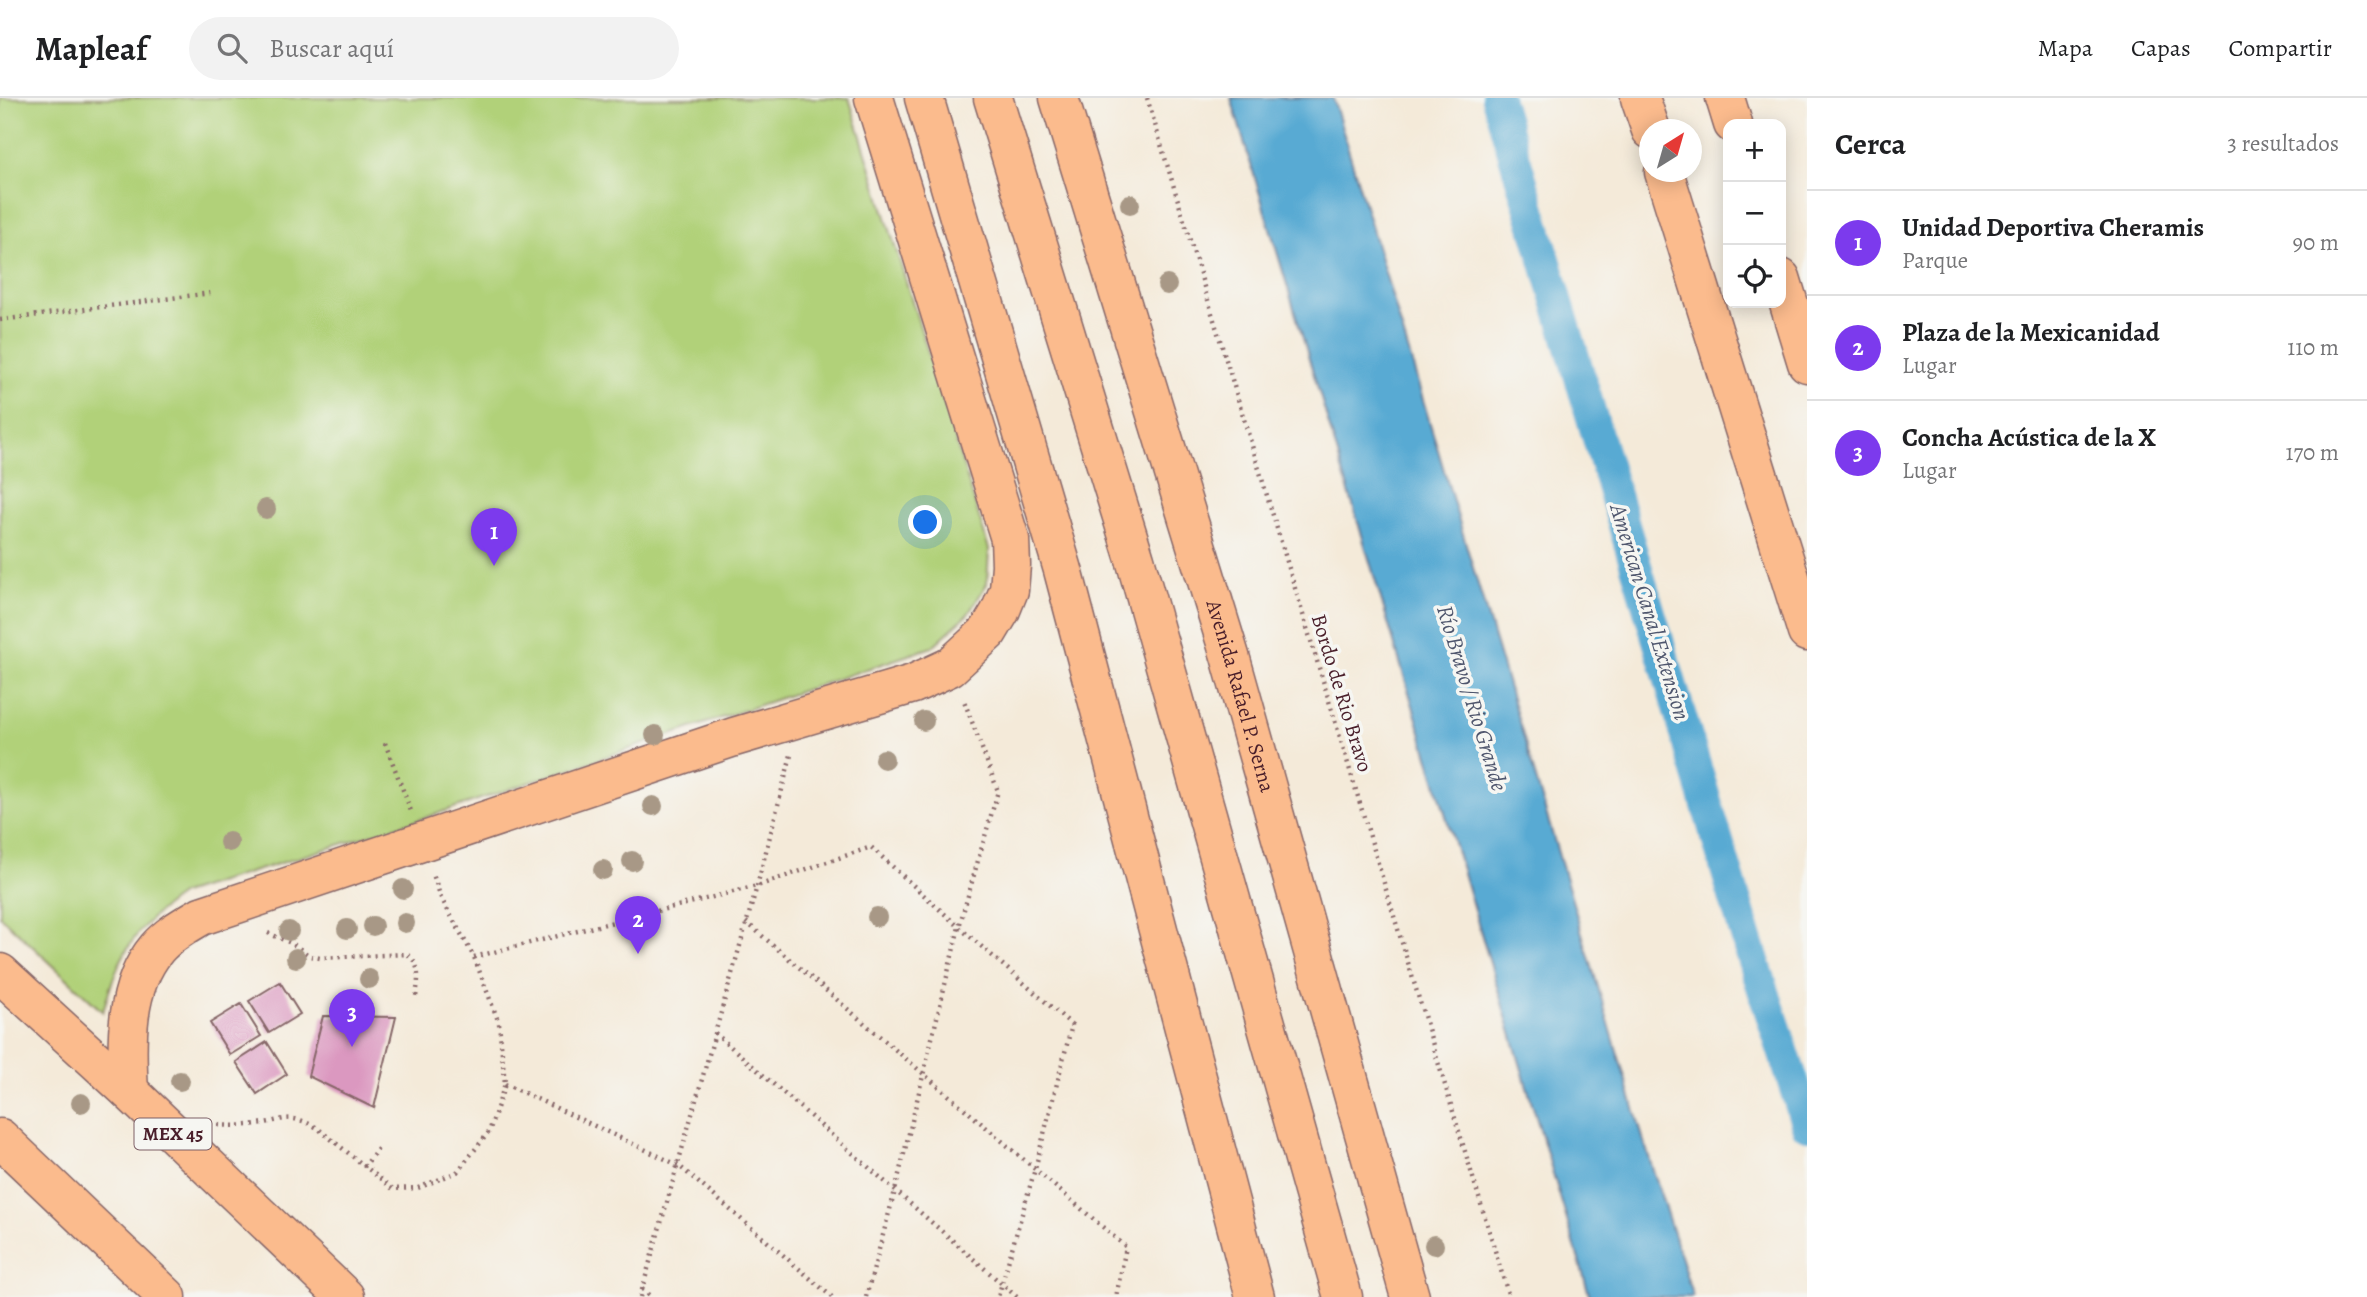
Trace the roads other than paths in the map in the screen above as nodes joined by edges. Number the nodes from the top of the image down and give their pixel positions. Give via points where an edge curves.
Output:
1 (874, 98) edge
2 (924, 98) edge
3 (993, 98) edge
4 (1059, 98) edge
5 (1640, 98) edge
6 (1725, 98) edge
7 (1647, 119) edge
8 (1732, 119) edge
9 (1667, 182) edge
10 (1786, 294) edge
11 (1807, 363) edge
12 (1807, 632) edge
13 (0, 972) edge
14 (129, 1091) junction
15 (0, 1138) edge
16 (167, 1297) edge
17 (345, 1297) edge
18 (1255, 1297) edge
19 (1343, 1297) edge
20 (1410, 1297) edge

1 - 14 main road via 1010,539 1009,590 988,632 950,667 913,684 734,737 201,916 156,949 140,978 127,1025
2 - 18 main road via 1063,570
3 - 19 main road via 1135,559
4 - 20 main road, Avenida Rafael P. Serna via 1230,656
5 - 7 main road
6 - 8 main road
9 - 12 main road
10 - 11 main road
13 - 14 main road, MEX 45
14 - 17 main road, MEX 45
15 - 16 main road

